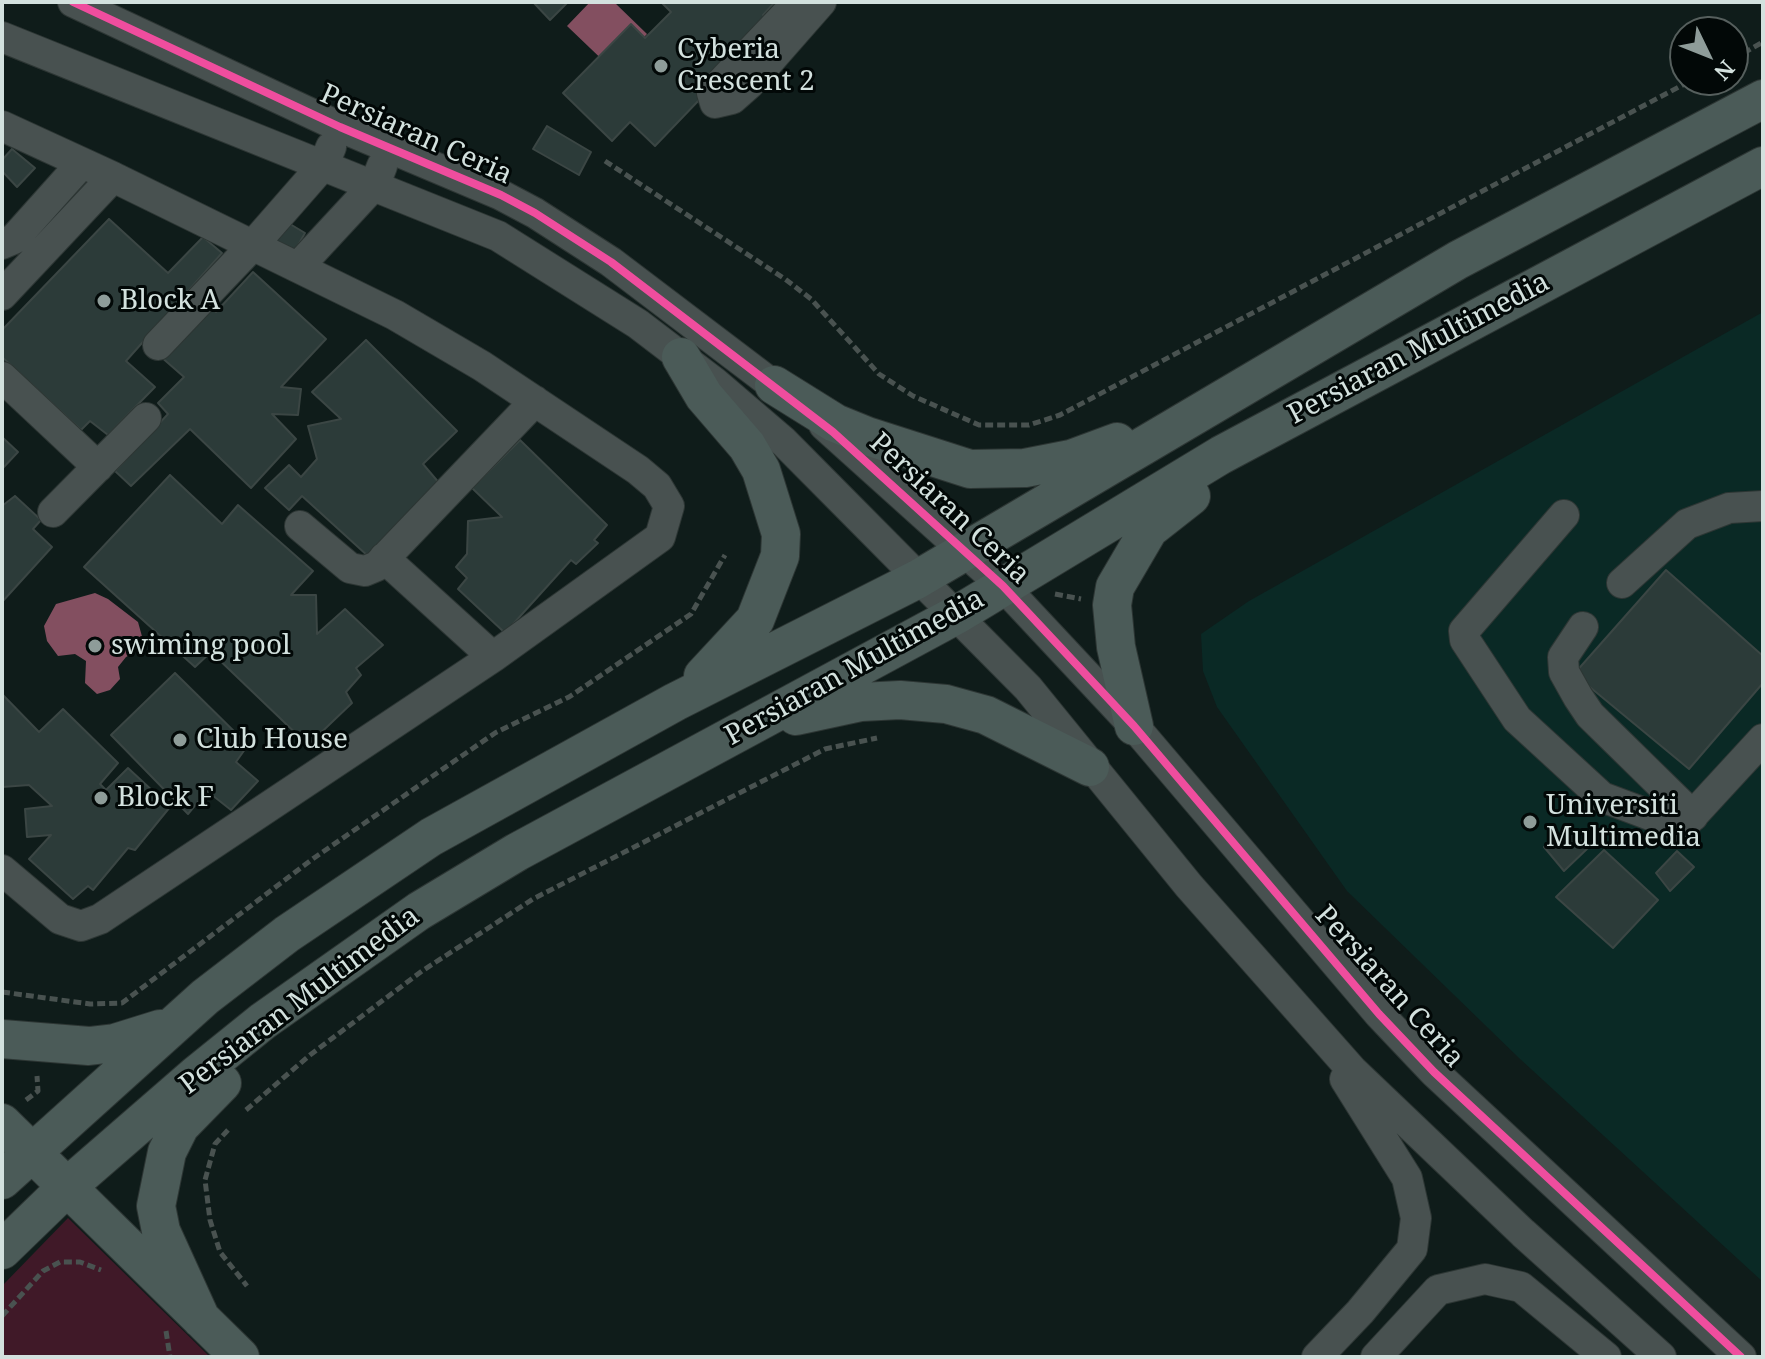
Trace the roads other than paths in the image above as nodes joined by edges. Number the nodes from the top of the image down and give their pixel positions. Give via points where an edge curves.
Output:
1 (73, 2) edge
2 (798, 2) edge
3 (821, 2) edge
4 (2, 37) edge
5 (1763, 99) edge
6 (2, 126) edge
7 (340, 127) junction
8 (389, 150) junction
9 (82, 163) junction
10 (324, 164) junction
11 (1763, 166) edge
12 (113, 177) junction
13 (375, 184) junction
14 (2, 244) edge
15 (254, 244) junction
16 (299, 266) junction
17 (2, 295) edge
18 (158, 345) dead end
19 (681, 357) junction
20 (2, 377) edge
21 (1254, 380) junction
22 (774, 385) junction
23 (1329, 395) junction
24 (535, 401) junction
25 (146, 418) dead end
26 (98, 467) junction
27 (1763, 506) edge
28 (53, 512) dead end
29 (1564, 515) dead end
30 (300, 526) dead end
31 (963, 552) junction
32 (384, 558) junction
33 (918, 579) junction
34 (1622, 583) dead end
35 (1003, 586) junction
36 (958, 614) junction
37 (1583, 627) dead end
38 (493, 657) junction
39 (675, 702) junction
40 (1134, 726) junction
41 (1763, 739) edge
42 (697, 755) junction
43 (1090, 767) junction
44 (1693, 816) junction
45 (517, 852) junction
46 (2, 870) edge
47 (1293, 1006) junction
48 (173, 1024) junction
49 (2, 1039) edge
50 (2, 1123) edge
51 (31, 1153) junction
52 (2, 1180) edge
53 (67, 1187) junction
54 (2, 1250) edge
55 (183, 1324) junction
56 (240, 1357) edge
57 (1317, 1357) edge
58 (1376, 1357) edge
59 (1606, 1357) edge
60 (1661, 1357) edge
61 (1741, 1357) edge

1 - 7 street, Persiaran Ceria
2 - 3 street via 712,93 715,103 732,99 749,84
4 - 10 street
5 - 21 main road, Persiaran Multimedia via 1458,260
6 - 9 street
7 - 8 street, Persiaran Ceria
7 - 10 street
8 - 13 street
8 - 22 street, Persiaran Ceria via 535,213 611,262
9 - 12 street
9 - 14 street via 14,239
10 - 13 street
10 - 15 street
11 - 23 main road, Persiaran Multimedia
12 - 15 street
12 - 17 street
13 - 16 street
13 - 19 street via 498,236 589,291
15 - 16 street
15 - 18 street
16 - 24 street via 395,315
19 - 33 street via 784,442
19 - 39 main road via 761,470 781,534 780,556 755,620
20 - 26 street
21 - 22 main road via 1071,459 998,469 948,464 867,436
21 - 31 main road, Persiaran Multimedia
22 - 31 street, Persiaran Ceria
23 - 35 main road, Persiaran Multimedia
23 - 40 main road via 1149,529 1130,556 1112,605 1121,679
24 - 32 street
24 - 38 street via 657,486 669,506 667,522 660,537
25 - 26 street
26 - 28 street
27 - 34 street via 1729,508 1687,524
29 - 44 street via 1470,621 1465,640 1517,719 1602,797 1682,827
30 - 32 street via 350,568 365,571
31 - 33 main road, Persiaran Multimedia
31 - 35 street, Persiaran Ceria
32 - 38 street
33 - 36 street
33 - 39 main road, Persiaran Multimedia
35 - 36 main road, Persiaran Multimedia
35 - 40 street, Persiaran Ceria
36 - 42 main road, Persiaran Multimedia
36 - 43 street via 1028,688
37 - 44 street via 1562,664 1578,697
38 - 46 street via 100,919 81,926 60,919
39 - 48 main road, Persiaran Multimedia via 431,837 287,934
40 - 61 street, Persiaran Ceria via 1434,1072
41 - 44 street
42 - 43 main road via 780,720 861,702 900,700 986,715
42 - 45 main road, Persiaran Multimedia
43 - 47 street
45 - 53 main road, Persiaran Multimedia via 419,911 263,1021
45 - 55 main road via 293,1022 205,1097 180,1126 167,1152 156,1206
47 - 57 street via 1407,1178 1416,1218 1412,1249
47 - 60 street via 1352,1070
48 - 49 main road via 144,1036 89,1046
48 - 51 main road, Persiaran Multimedia
50 - 51 main road
51 - 52 main road, Persiaran Multimedia
51 - 53 main road
53 - 54 main road, Persiaran Multimedia
53 - 55 main road
55 - 56 main road
58 - 59 street via 1438,1290 1485,1279 1521,1287

